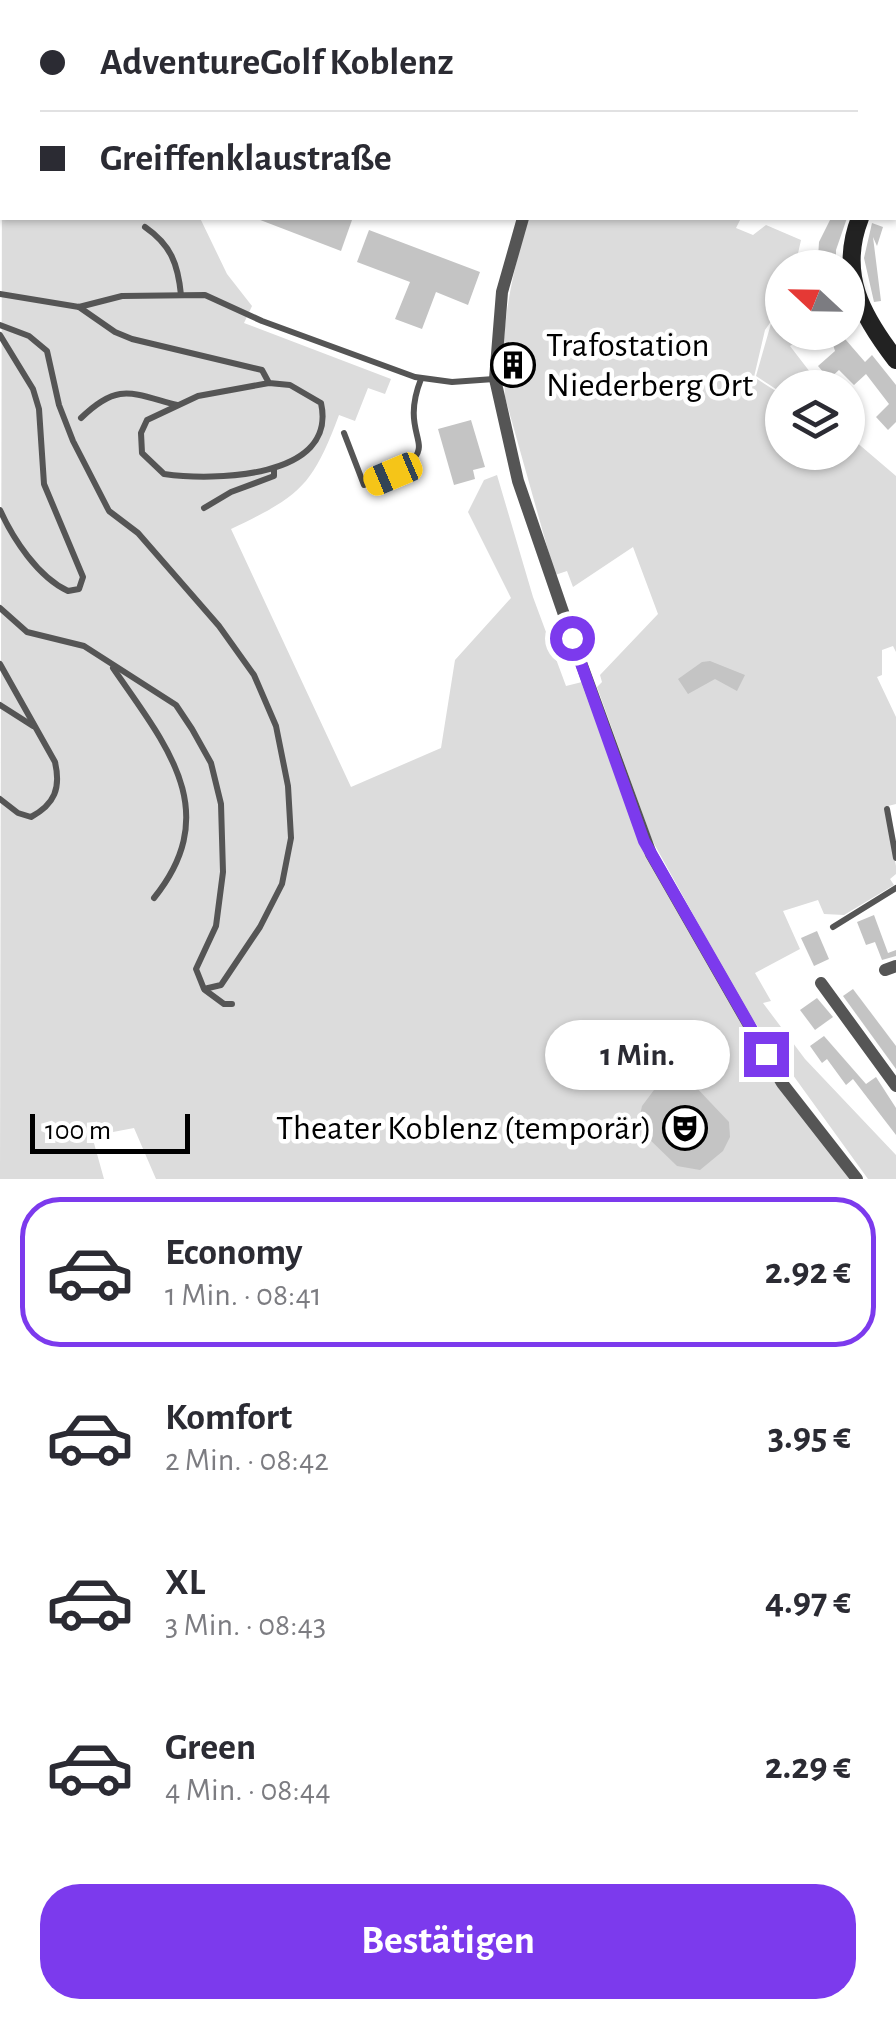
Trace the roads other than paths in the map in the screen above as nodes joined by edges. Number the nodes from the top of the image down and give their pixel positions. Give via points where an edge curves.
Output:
1 (522, 220) edge
2 (860, 220) edge
3 (145, 227) dead end
4 (0, 294) edge
5 (181, 295) junction
6 (80, 307) junction
7 (0, 325) edge
8 (0, 335) edge
9 (896, 360) edge
10 (422, 379) junction
11 (495, 379) junction
12 (270, 383) junction
13 (178, 406) junction
14 (80, 418) dead end
15 (344, 433) dead end
16 (274, 470) junction
17 (204, 508) dead end
18 (0, 510) edge
19 (0, 608) edge
20 (0, 664) edge
21 (112, 667) junction
22 (0, 705) edge
23 (36, 728) junction
24 (0, 799) edge
25 (887, 809) dead end
26 (896, 858) edge
27 (896, 888) edge
28 (154, 898) dead end
29 (832, 927) dead end
30 (821, 984) dead end
31 (204, 989) junction
32 (232, 1004) dead end
33 (896, 1086) edge
34 (857, 1179) edge

1 - 11 street via 502,292
2 - 9 main road via 852,250 855,292 864,317
3 - 5 lane via 166,241
4 - 6 lane
5 - 6 lane via 122,296
5 - 10 lane via 205,295
6 - 12 lane via 132,339 262,370
7 - 31 lane via 47,351 66,423 109,511 138,533 219,626 254,674 276,726 292,838 282,884 221,985
8 - 18 lane via 36,399 44,484 83,578 79,589 54,583
10 - 11 lane
10 - 15 lane via 411,407 421,441 412,464 364,486
11 - 34 street via 518,482 644,841 782,1082
12 - 13 lane
12 - 16 lane via 311,396 321,403 325,420 310,450
13 - 14 lane via 125,392 103,397
13 - 16 lane via 147,420 141,433 142,453 164,474
16 - 17 lane via 274,476
19 - 21 lane via 28,632 84,646
20 - 23 lane
21 - 28 lane via 160,738 187,803 185,846
21 - 31 lane via 176,704 211,763 221,804 223,872 216,926 196,969
22 - 23 lane
23 - 24 lane via 55,762 56,794 31,817
25 - 26 lane
27 - 29 lane
30 - 33 street
31 - 32 lane

